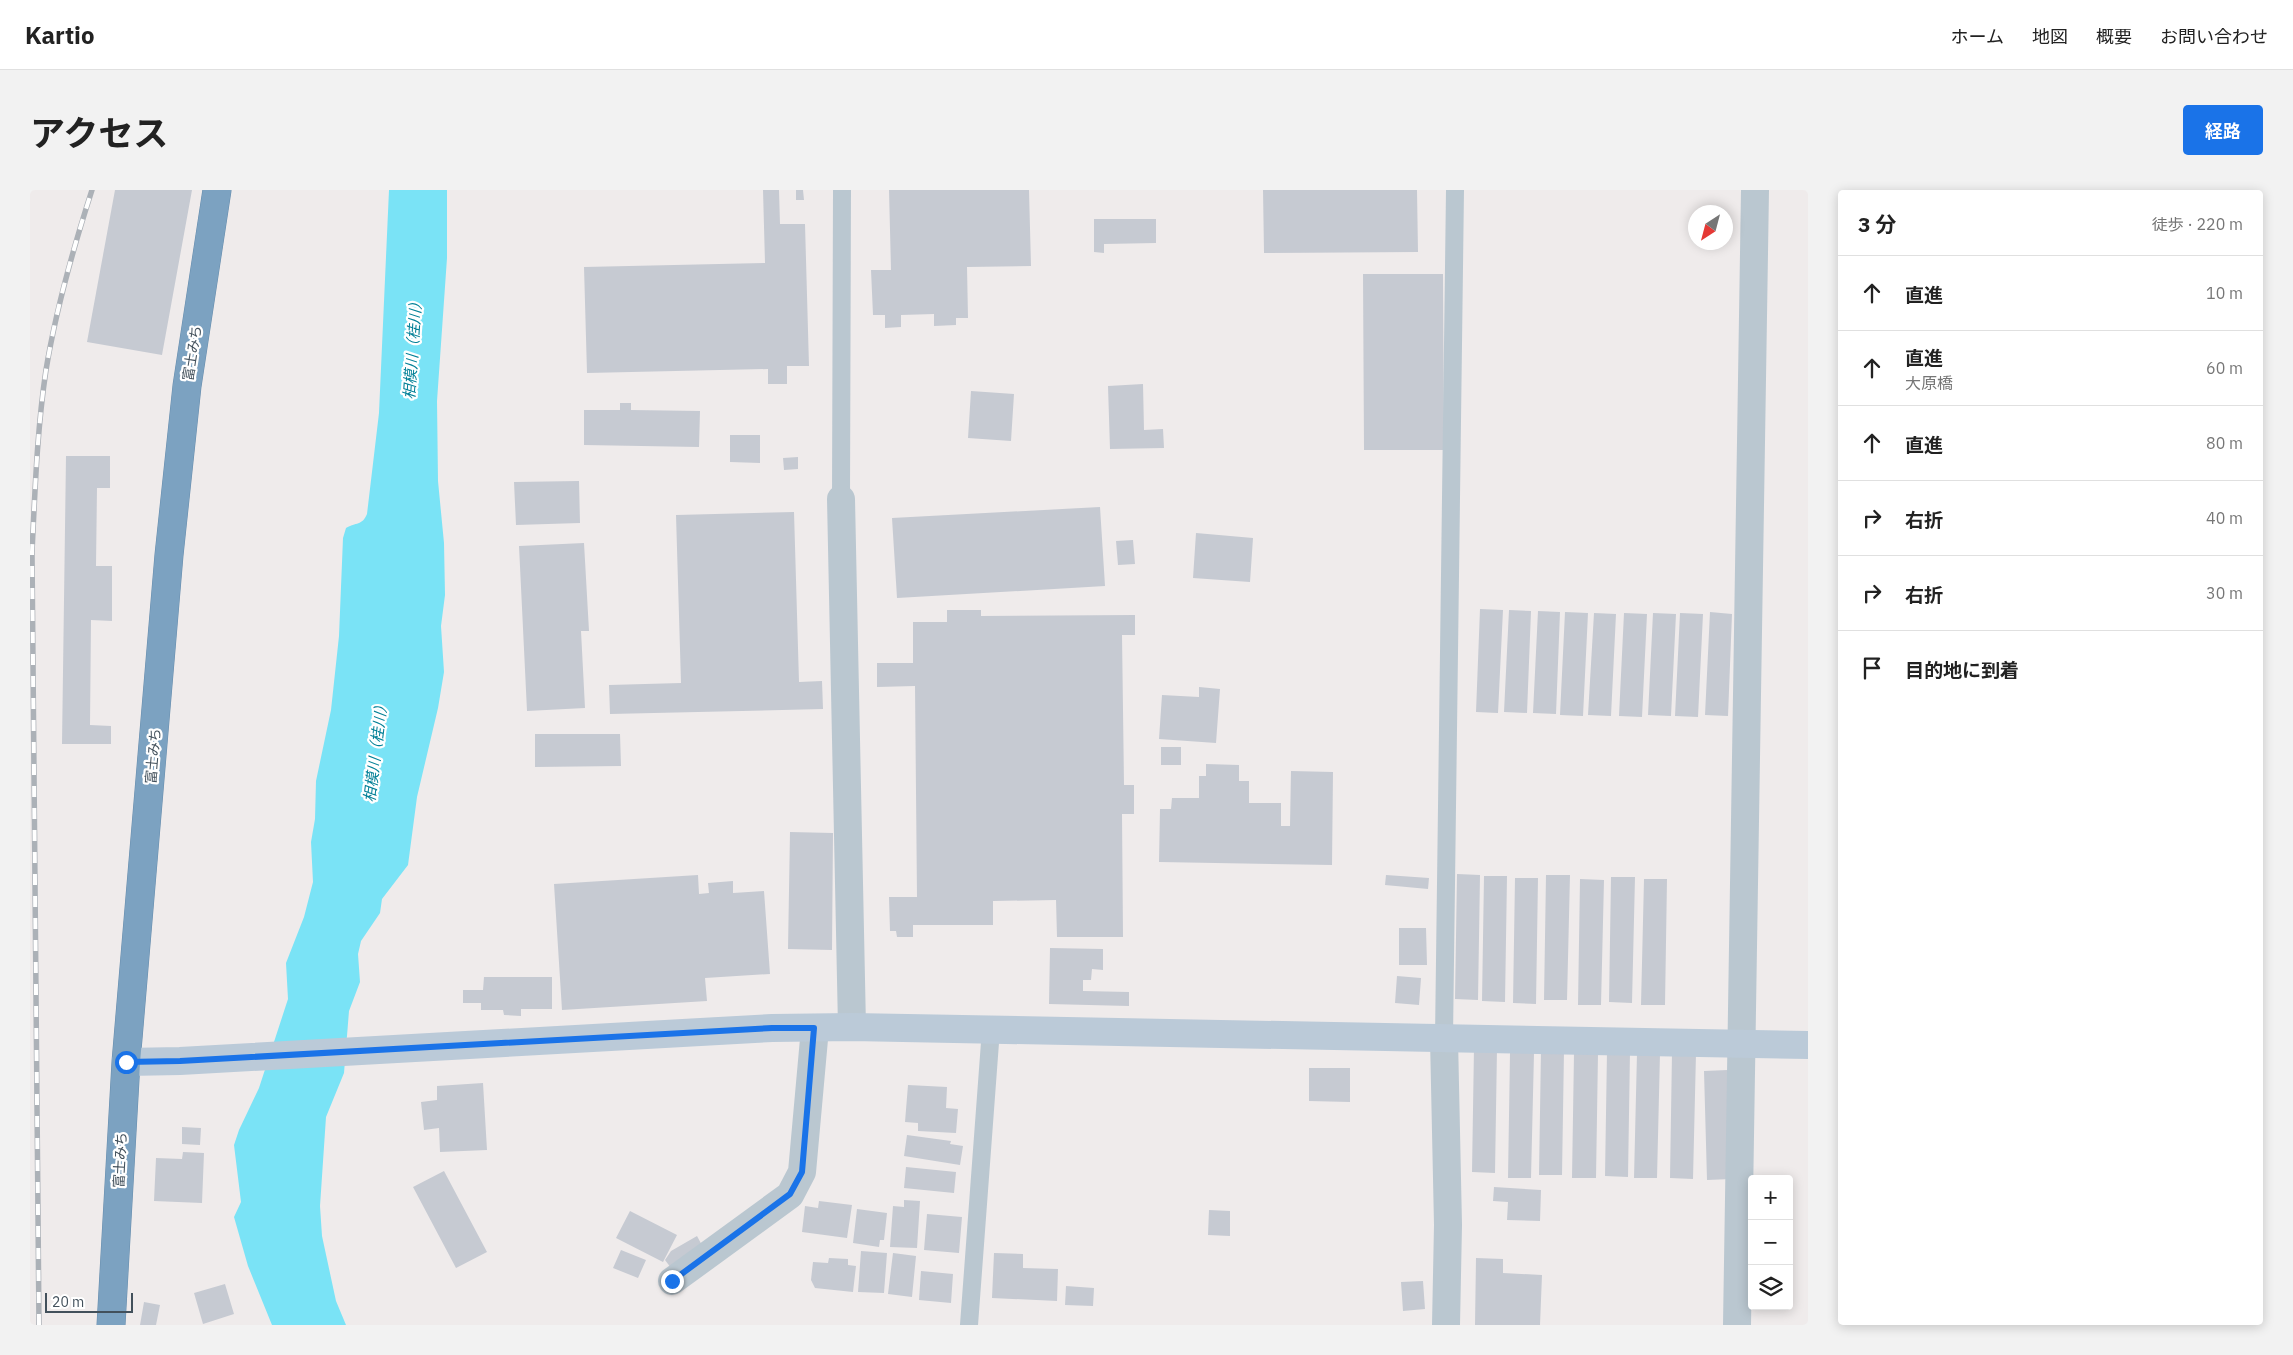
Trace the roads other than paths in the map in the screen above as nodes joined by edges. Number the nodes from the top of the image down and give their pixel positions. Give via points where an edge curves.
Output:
1 (218, 190) edge
2 (842, 190) edge
3 (1455, 190) edge
4 (1755, 190) edge
5 (841, 500) joint
6 (852, 1027) junction
7 (814, 1028) junction
8 (991, 1029) junction
9 (1444, 1038) junction
10 (1742, 1044) junction
11 (1808, 1045) edge
12 (126, 1062) junction
13 (672, 1281) dead end
14 (111, 1325) edge
15 (969, 1325) edge
16 (1446, 1325) edge
17 (1737, 1325) edge

1 - 12 highway, 富士みち via 185,406
2 - 5 lane
3 - 9 lane
4 - 10 street
5 - 6 street
6 - 7 street
6 - 8 street
7 - 12 street
7 - 13 street via 802,1172 790,1194
8 - 9 street
8 - 15 lane
9 - 10 street
9 - 16 street via 1448,1225
10 - 11 street
10 - 17 street
12 - 14 highway, 富士みち

